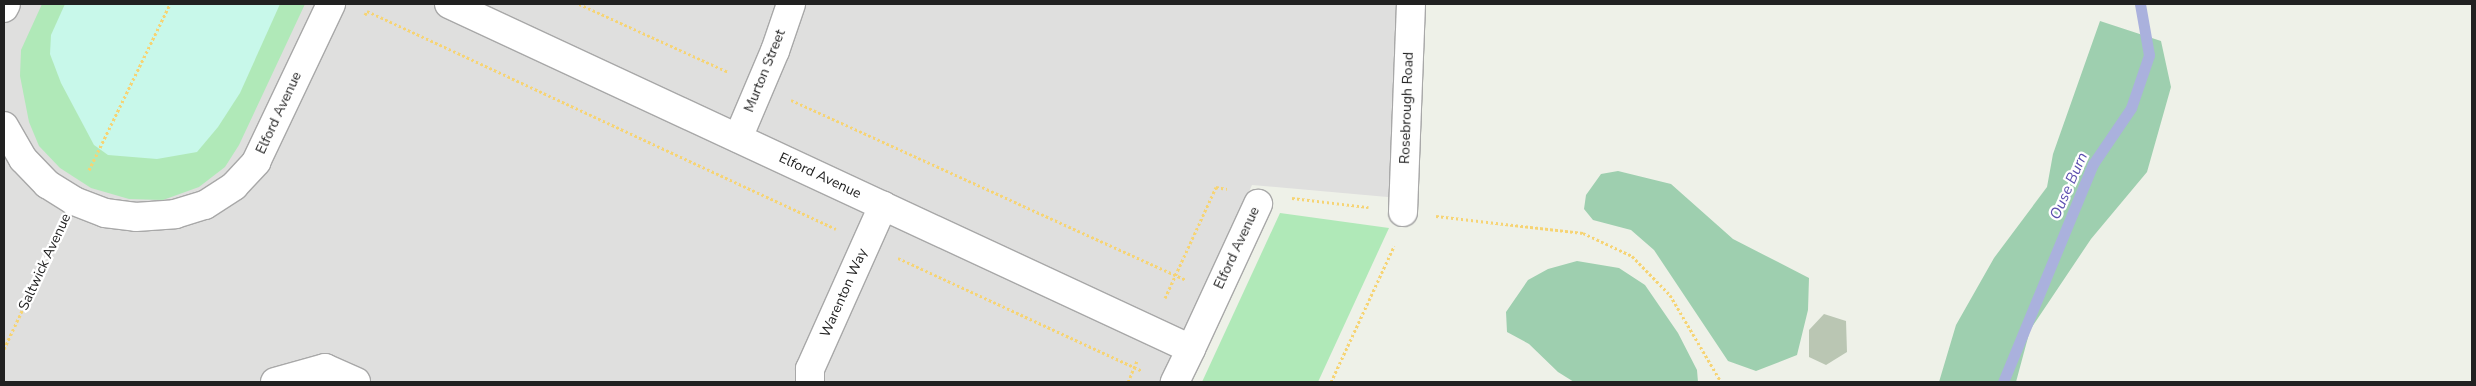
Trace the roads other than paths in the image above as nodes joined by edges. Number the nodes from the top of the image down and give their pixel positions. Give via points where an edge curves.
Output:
1 (6, 4) edge
2 (449, 4) edge
3 (791, 4) edge
4 (1411, 4) edge
5 (4, 8) edge
6 (327, 12) edge
7 (4, 126) edge
8 (738, 138) junction
9 (1260, 199) road end
10 (883, 206) junction
11 (1403, 212) road end
12 (1191, 348) junction
13 (274, 382) edge
14 (356, 382) edge
15 (810, 382) edge
16 (1176, 382) edge

1 - 5 street
2 - 8 street, Elford Avenue
3 - 8 street, Murton Street
4 - 11 street, Rosebrough Road
6 - 7 street, Elford Avenue via 256,162 234,186 205,205 136,217 105,212 74,201 46,184 23,159
8 - 10 street, Elford Avenue
9 - 12 street, Elford Avenue
10 - 12 street, Elford Avenue
10 - 15 street, Warenton Way via 810,369
12 - 16 street, Elford Avenue
13 - 14 street via 325,368

